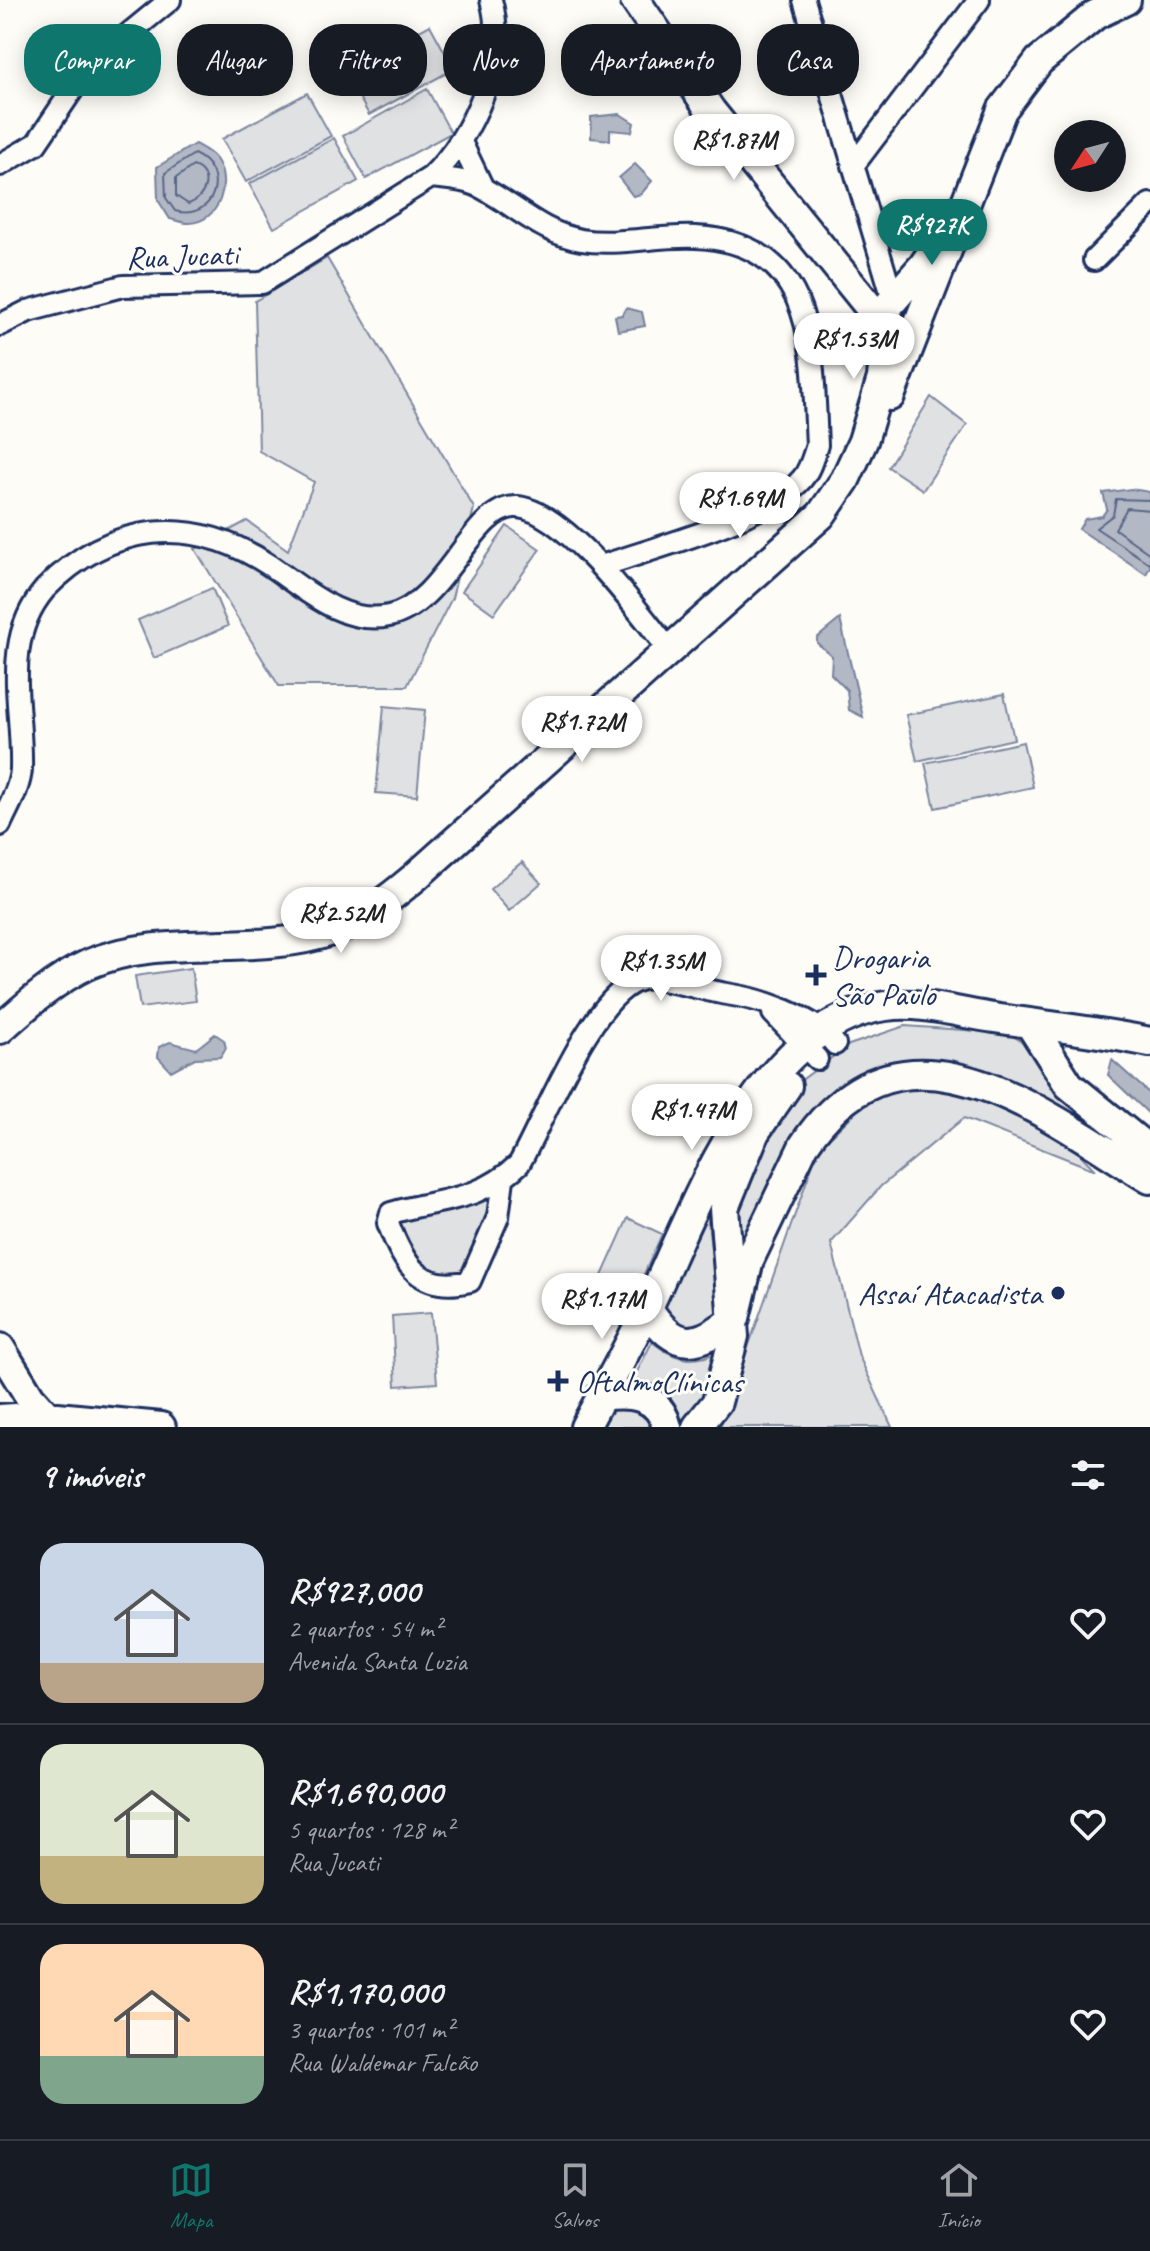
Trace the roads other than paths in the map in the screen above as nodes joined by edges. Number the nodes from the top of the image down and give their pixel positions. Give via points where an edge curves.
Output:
1 (170, 0) edge
2 (491, 0) edge
3 (635, 0) edge
4 (804, 0) edge
5 (979, 0) edge
6 (1126, 0) edge
7 (461, 142) junction
8 (0, 165) edge
9 (853, 166) junction
10 (431, 177) junction
11 (483, 188) junction
12 (1150, 204) edge
13 (1094, 260) dead end
14 (910, 294) junction
15 (0, 325) edge
16 (886, 328) junction
17 (913, 338) junction
18 (863, 441) junction
19 (602, 566) junction
20 (670, 651) junction
21 (0, 825) edge
22 (1030, 1024) junction
23 (1066, 1026) junction
24 (0, 1029) edge
25 (1150, 1042) edge
26 (821, 1044) junction
27 (1088, 1103) junction
28 (1150, 1151) edge
29 (503, 1179) junction
30 (1150, 1179) edge
31 (648, 1309) junction
32 (735, 1318) junction
33 (0, 1348) edge
34 (22, 1380) junction
35 (601, 1396) junction
36 (0, 1400) edge
37 (47, 1416) junction
38 (0, 1419) edge
39 (91, 1419) junction
40 (161, 1427) edge
41 (585, 1427) edge
42 (667, 1427) edge
43 (697, 1427) edge

1 - 8 street via 88,67 36,144
2 - 7 street, Rua Jucati via 497,43
3 - 16 street via 711,111
4 - 9 street
5 - 9 street
6 - 14 street via 1095,15 1017,85 957,217
7 - 10 street, Rua Jucati
7 - 11 street
9 - 14 street
10 - 11 street
10 - 15 street, Rua Jucati via 262,283 123,286 43,307
11 - 19 street via 531,222 579,240 729,241 780,270 803,309 817,445 801,480 733,520
12 - 13 street
14 - 16 street via 885,314
14 - 17 street
16 - 17 street via 898,339
16 - 18 street via 882,378
17 - 18 street via 885,407
18 - 20 street via 821,515
19 - 20 street
19 - 21 street via 551,523 520,507 503,509 487,519 428,593 390,616 369,618 318,598 219,540 160,531 115,541 89,554 44,591 19,636 13,659 21,772
20 - 24 street via 414,878 360,917 333,931 278,942 150,947 119,954 54,984
22 - 23 street
22 - 26 street via 920,1007
22 - 27 street via 1059,1073
23 - 25 street
23 - 27 street via 1059,1054
26 - 29 street via 765,1004 660,979 632,983 582,1041 519,1164
26 - 31 street via 771,1077 737,1122
26 - 32 street via 770,1108 724,1208
27 - 28 street
29 - 29 street via 463,1198 391,1213 388,1223 411,1268 431,1282 450,1286 470,1281 498,1217
30 - 32 street via 983,1083 939,1074 891,1079 847,1099 804,1145 749,1260
31 - 32 street via 664,1332 687,1342 712,1335
31 - 35 street
32 - 43 street via 717,1402
33 - 34 street
34 - 36 street
34 - 37 street
34 - 39 street via 57,1409
35 - 41 street
35 - 42 street via 631,1393 645,1398 657,1406
37 - 38 street
37 - 39 street
39 - 40 street

